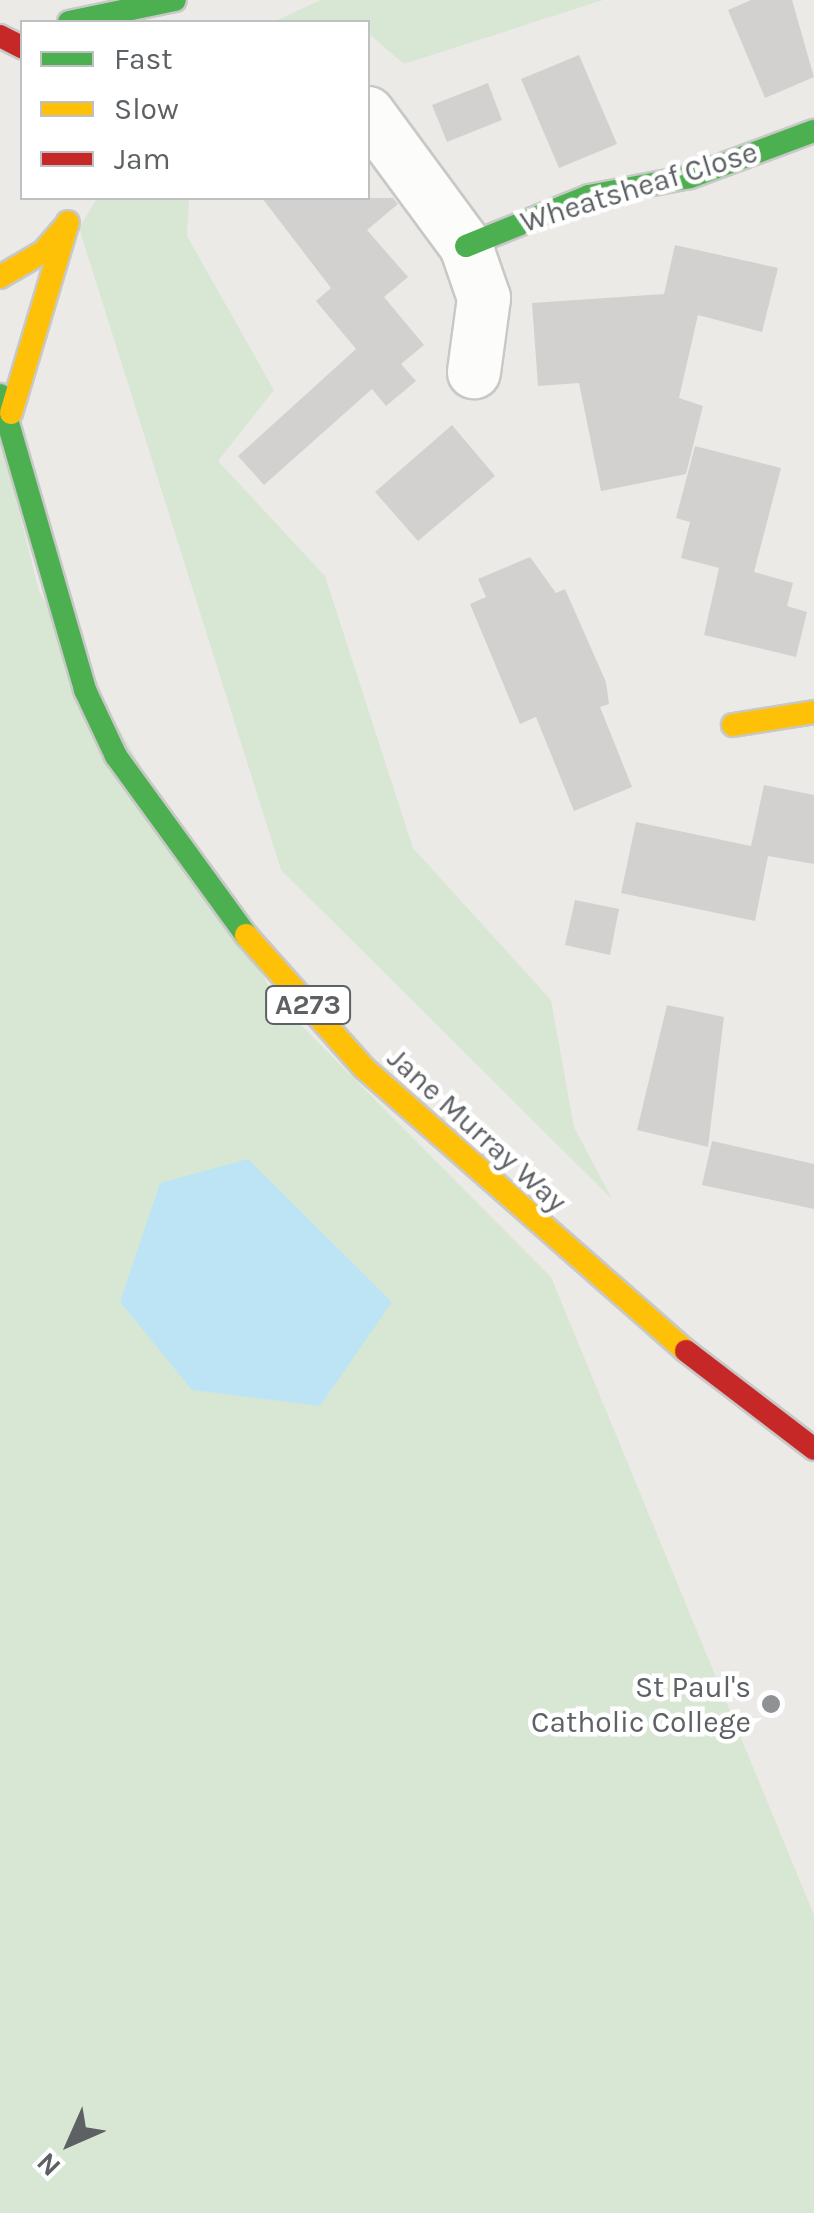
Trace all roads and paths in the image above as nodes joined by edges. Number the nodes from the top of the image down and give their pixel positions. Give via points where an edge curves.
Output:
1 (175, 0) edge
2 (79, 20) edge
3 (370, 116) edge
4 (814, 131) edge
5 (77, 200) edge
6 (68, 222) junction
7 (466, 246) junction
8 (0, 276) edge
9 (474, 372) dead end
10 (5, 404) edge
11 (814, 712) edge
12 (733, 725) dead end
13 (814, 1450) edge

1 - 2 main road
3 - 7 street
4 - 7 main road, Wheatsheaf Close via 690,177 588,196
5 - 6 main road, Jane Murray Way
6 - 8 main road via 44,252
6 - 10 main road, Jane Murray Way / A273
7 - 9 street via 484,298
10 - 13 main road, Jane Murray Way / A273 via 35,534 86,690 116,756 206,891 364,1068 615,1297
11 - 12 main road

